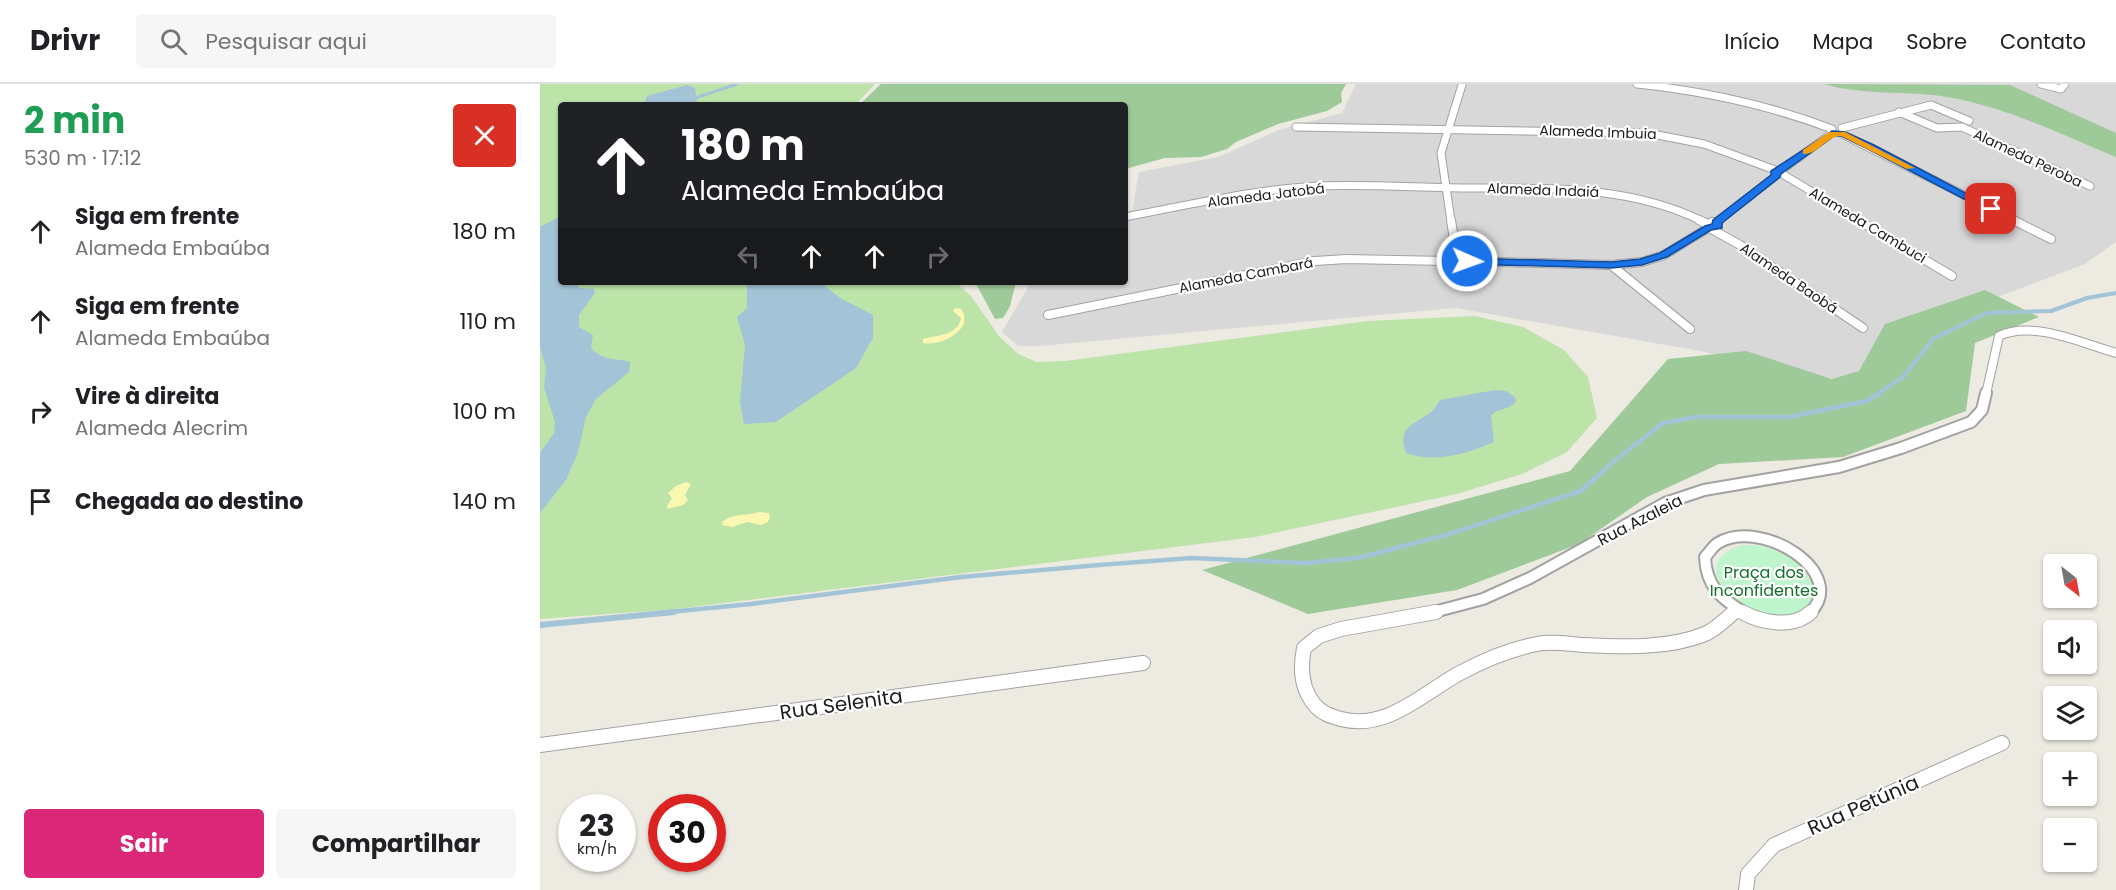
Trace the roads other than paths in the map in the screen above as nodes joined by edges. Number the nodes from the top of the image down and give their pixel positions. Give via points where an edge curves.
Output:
1 (1460, 84) edge
2 (1470, 84) edge
3 (1637, 84) edge
4 (2041, 84) edge
5 (2065, 84) edge
6 (1899, 112) junction
7 (1969, 121) dead end
8 (1296, 127) dead end
9 (1447, 130) junction
10 (1832, 131) junction
11 (1842, 131) junction
12 (1780, 173) junction
13 (2090, 186) dead end
14 (1445, 188) junction
15 (1128, 216) edge
16 (1712, 226) junction
17 (2051, 239) dead end
18 (1456, 254) junction
19 (1446, 261) junction
20 (1467, 261) junction
21 (1611, 265) junction
22 (1952, 276) dead end
23 (1048, 315) dead end
24 (1863, 328) dead end
25 (1690, 329) dead end
26 (2116, 353) edge
27 (1736, 610) junction
28 (1143, 663) dead end
29 (2002, 743) dead end
30 (540, 745) edge
31 (1746, 890) edge

1 - 2 street
1 - 9 street
3 - 10 street via 1736,98
4 - 5 street via 2057,90
6 - 7 street via 1931,105
6 - 11 street
6 - 13 street, Alameda Peroba via 1937,128 1962,127
8 - 9 street, Alameda Imbuia
9 - 12 street, Alameda Imbuia via 1661,134 1715,145
9 - 14 street via 1441,153
10 - 11 street
10 - 12 street, Alameda Cambará
11 - 17 street
12 - 16 street, Alameda Cambará
12 - 22 street, Alameda Cambuci
14 - 15 street, Alameda Jatobá via 1319,186
14 - 16 street, Alameda Indaiá via 1605,192 1671,208
14 - 18 street
16 - 21 street, Alameda Cambará via 1664,255
16 - 24 street, Alameda Baobá
18 - 19 street via 1447,255
18 - 20 street
19 - 20 street, Alameda Cambará via 1456,265
19 - 23 street, Alameda Cambará via 1314,261
20 - 21 street, Alameda Cambará
21 - 25 street
26 - 27 street, Rua Azaleia via 2049,333 2022,329 2008,332 1999,336 1982,410 1971,422 1839,467 1704,490 1665,503 1530,578 1483,599 1319,636 1304,648 1302,679 1308,697 1319,711 1355,723 1379,719 1415,703 1460,673 1503,653 1540,643 1631,647 1677,641 1707,634
27 - 27 street via 1775,623 1793,622 1808,616 1817,606 1817,578 1793,551 1776,542 1758,536 1724,538 1705,555 1704,569 1714,590
28 - 30 street, Rua Selenita
29 - 31 street, Rua Petúnia via 1774,845 1748,874

